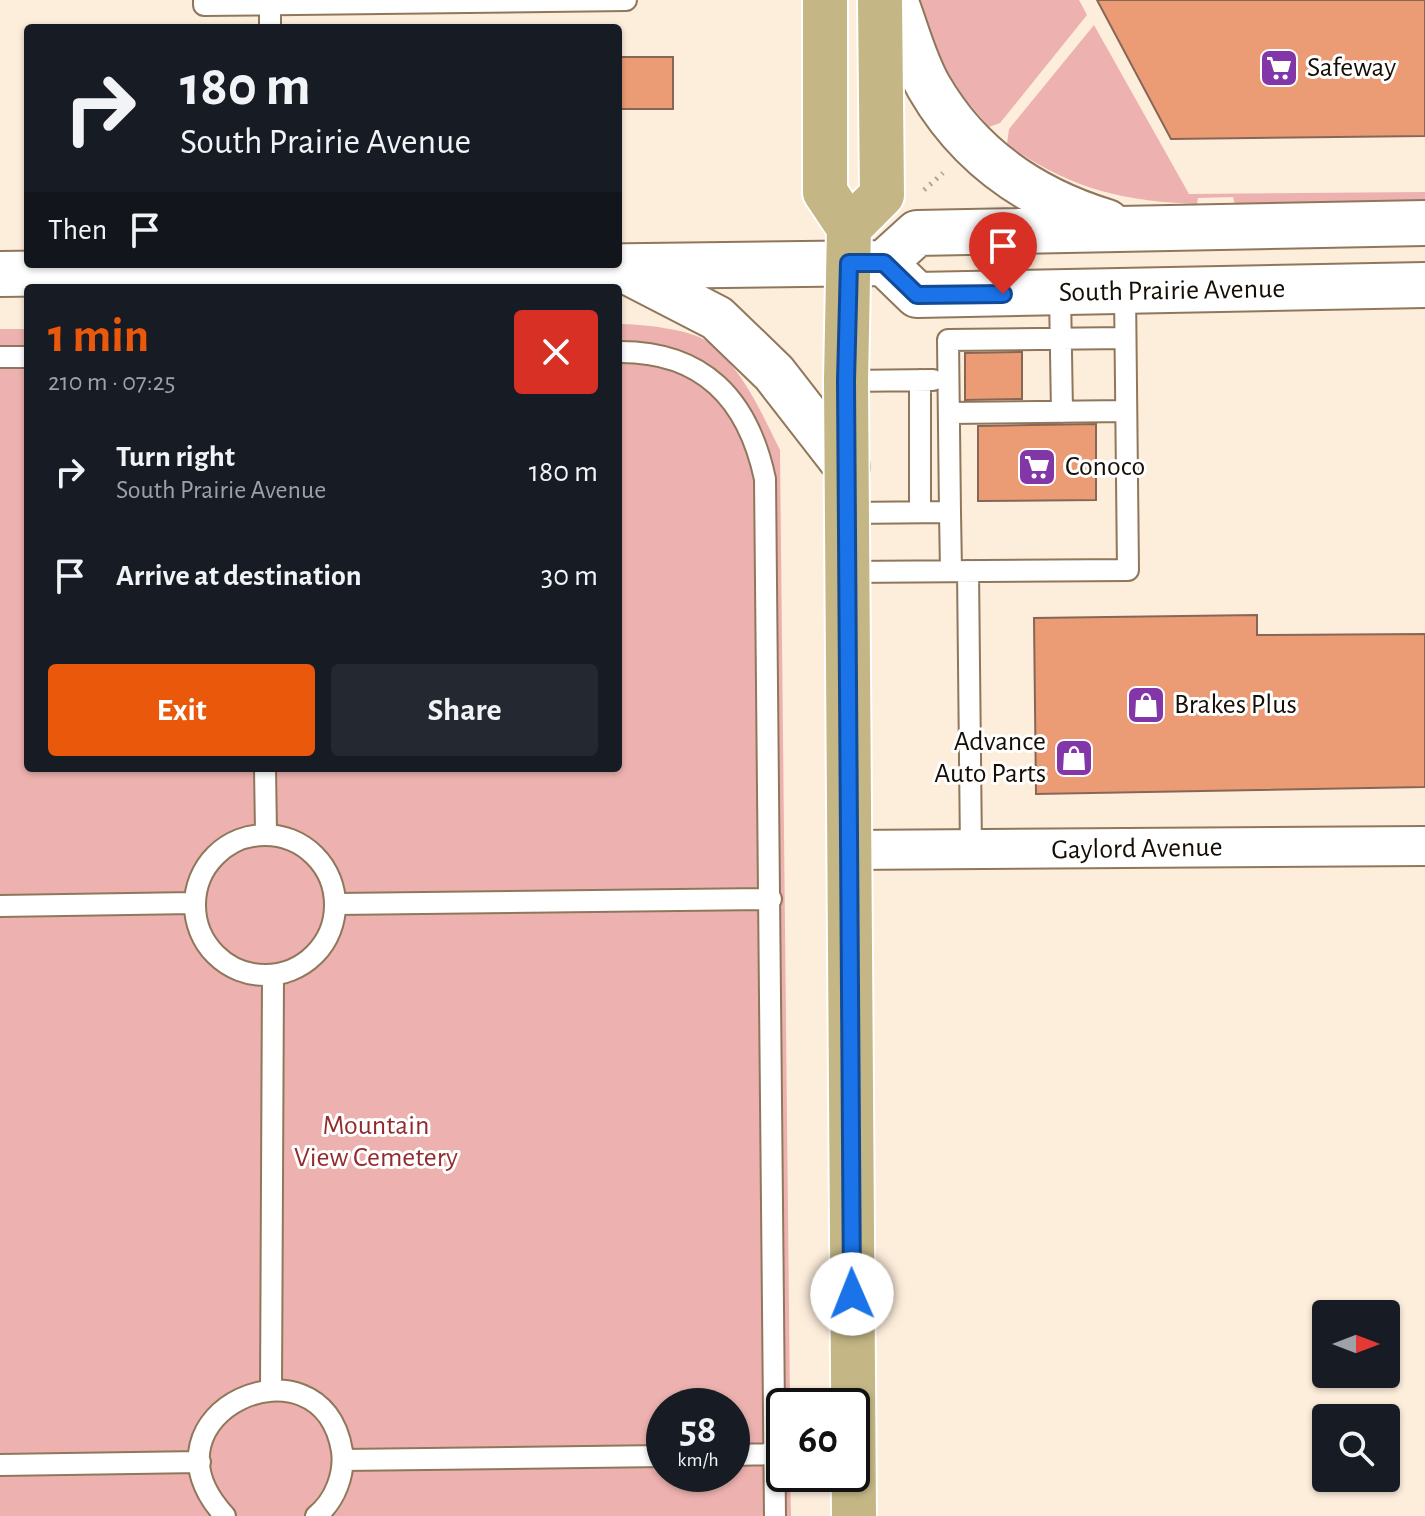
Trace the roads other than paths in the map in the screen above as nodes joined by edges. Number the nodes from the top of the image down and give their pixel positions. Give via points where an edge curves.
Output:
1 (204, 0) edge
2 (626, 0) edge
3 (825, 0) edge
4 (880, 0) edge
5 (895, 0) edge
6 (257, 3) edge
7 (268, 24) edge
8 (1425, 223) edge
9 (1132, 230) junction
10 (861, 251) junction
11 (622, 266) edge
12 (272, 268) edge
13 (621, 268) edge
14 (0, 274) edge
15 (1425, 285) edge
16 (1125, 292) junction
17 (1060, 294) junction
18 (1060, 338) junction
19 (1125, 338) junction
20 (622, 352) edge
21 (0, 357) edge
22 (24, 357) edge
23 (920, 380) junction
24 (949, 380) junction
25 (846, 381) junction
26 (1126, 411) junction
27 (1062, 412) junction
28 (949, 413) junction
29 (847, 467) junction
30 (920, 512) junction
31 (950, 512) junction
32 (847, 513) junction
33 (960, 571) junction
34 (847, 572) junction
35 (265, 772) edge
36 (266, 833) junction
37 (1425, 846) edge
38 (848, 850) junction
39 (971, 850) junction
40 (771, 899) junction
41 (193, 903) junction
42 (337, 904) junction
43 (0, 906) edge
44 (273, 976) junction
45 (775, 1388) edge
46 (271, 1390) junction
47 (646, 1456) edge
48 (343, 1460) junction
49 (200, 1462) junction
50 (0, 1465) edge
51 (775, 1492) edge
52 (225, 1516) edge
53 (316, 1516) edge
54 (775, 1516) edge
55 (854, 1516) edge

1 - 6 lane via 204,5
2 - 6 lane
3 - 10 main road via 825,192
4 - 10 main road via 882,195
5 - 9 main road via 928,86 976,150 1013,181 1076,212
6 - 7 lane
8 - 9 main road
9 - 10 main road via 917,233
10 - 11 main road
10 - 17 main road, South Prairie Avenue via 917,295
10 - 25 main road
12 - 14 main road
13 - 29 main road via 717,318 774,373
15 - 16 main road, South Prairie Avenue
16 - 17 main road, South Prairie Avenue
16 - 19 lane
17 - 18 lane
18 - 19 lane
18 - 24 lane via 948,340
18 - 27 lane
19 - 26 lane
20 - 40 lane via 664,355 706,374 746,418 758,445 765,479
21 - 22 lane
23 - 24 lane
23 - 25 lane
23 - 30 lane
24 - 28 lane
25 - 29 main road
26 - 27 lane
26 - 33 lane via 1128,570
27 - 28 lane
28 - 31 lane
29 - 32 main road
30 - 31 lane
30 - 32 lane
31 - 33 lane
32 - 34 main road
33 - 34 lane
33 - 39 lane
34 - 38 main road
35 - 36 lane
36 - 41 lane via 222,849 205,867
36 - 42 lane via 296,841 315,854 330,876
37 - 39 street, Gaylord Avenue
38 - 39 street, Gaylord Avenue
38 - 55 main road
40 - 42 lane
40 - 45 lane
41 - 43 lane
41 - 44 lane via 195,921 213,953 231,967
42 - 44 lane via 329,937 318,953
44 - 46 lane
46 - 48 lane via 297,1394 315,1404 334,1426
46 - 49 lane via 250,1392 217,1414 202,1441
47 - 48 lane
48 - 53 lane via 337,1489
49 - 50 lane
49 - 52 lane via 203,1483
51 - 54 lane

